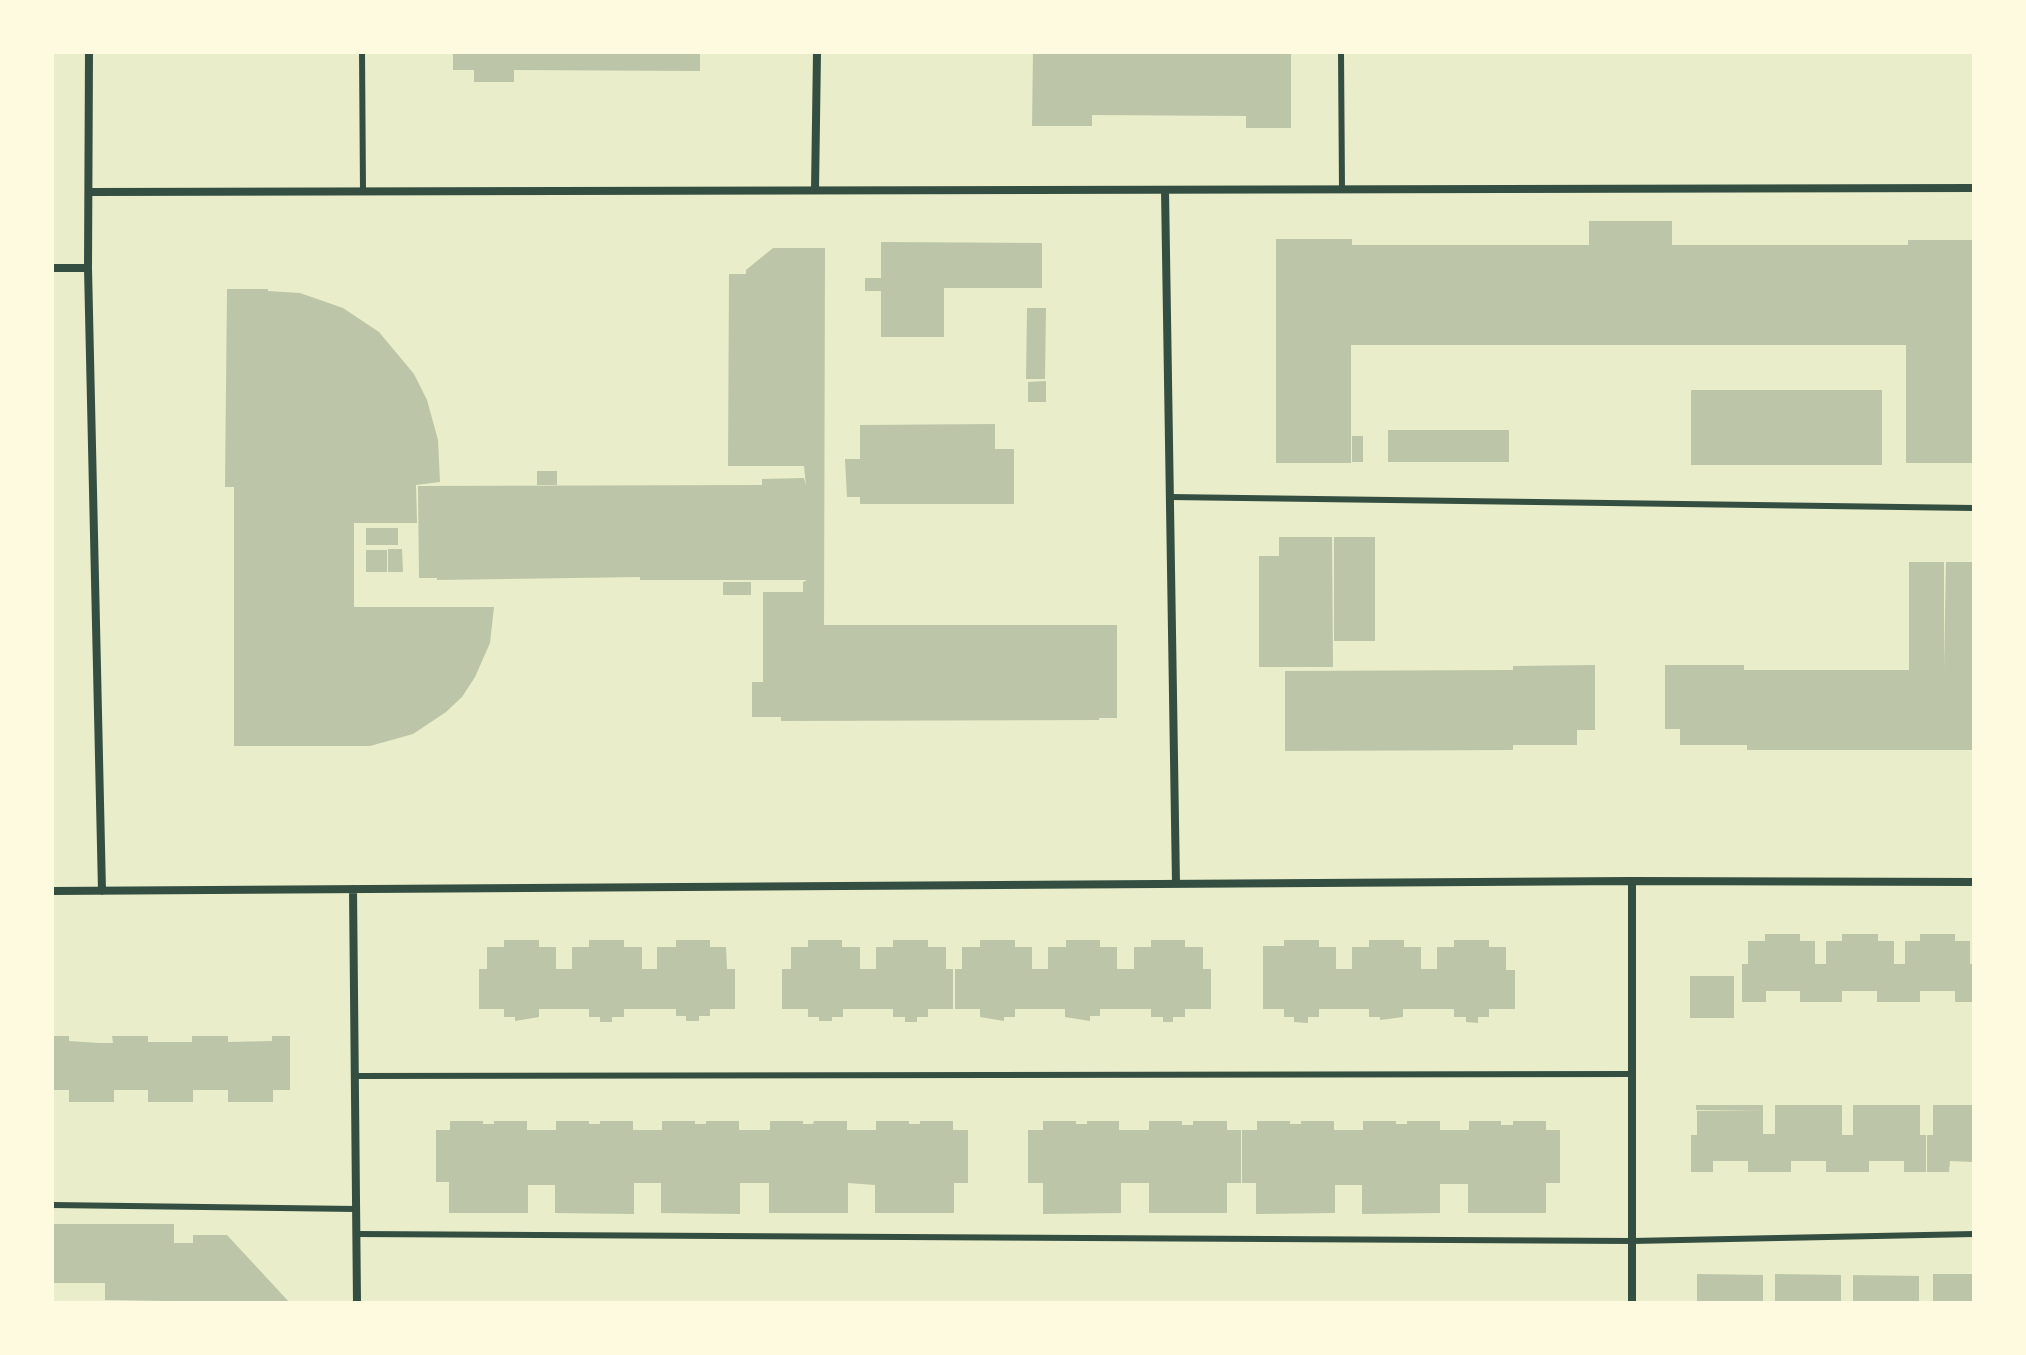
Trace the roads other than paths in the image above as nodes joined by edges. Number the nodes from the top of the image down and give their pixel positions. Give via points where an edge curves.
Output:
1 (89, 52) edge
2 (362, 52) edge
3 (817, 52) edge
4 (1341, 52) edge
5 (1974, 188) edge
6 (815, 190) junction
7 (1165, 190) junction
8 (1342, 190) junction
9 (363, 191) junction
10 (89, 192) junction
11 (52, 268) edge
12 (88, 268) junction
13 (1170, 497) junction
14 (1974, 508) edge
15 (1632, 881) junction
16 (1974, 882) edge
17 (1176, 884) junction
18 (353, 889) junction
19 (52, 891) edge
20 (102, 891) junction
21 (1632, 1074) junction
22 (355, 1076) junction
23 (52, 1205) edge
24 (356, 1209) junction
25 (356, 1234) junction
26 (1974, 1234) edge
27 (1632, 1241) junction
28 (357, 1303) edge
29 (1632, 1303) edge

1 - 10 street
2 - 9 lane
3 - 6 street
4 - 8 lane
5 - 8 street
6 - 7 street
6 - 9 street
7 - 8 street
7 - 13 street
9 - 10 street
10 - 12 street
11 - 12 street
12 - 20 street
13 - 14 lane
13 - 17 street
15 - 16 street
15 - 17 street
15 - 21 street
17 - 18 street
18 - 20 street
18 - 22 street
19 - 20 street
21 - 22 lane
21 - 27 street
22 - 24 street
23 - 24 lane
24 - 25 street
25 - 27 lane
25 - 28 street
26 - 27 lane
27 - 29 street

